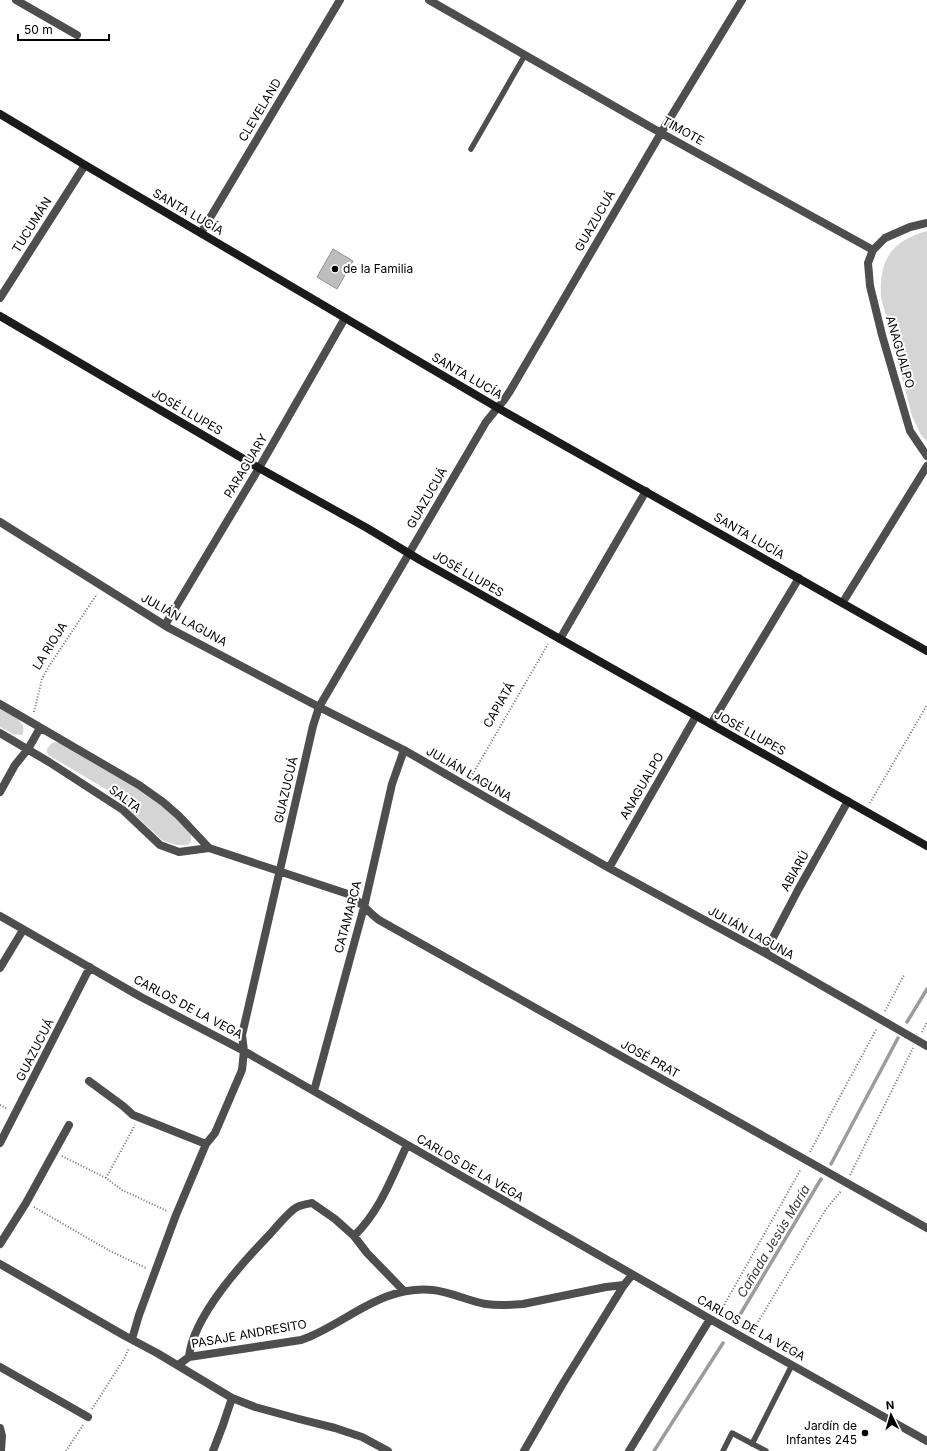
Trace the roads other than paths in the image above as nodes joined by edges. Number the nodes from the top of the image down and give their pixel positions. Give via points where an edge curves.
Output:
1 (16, 0) edge
2 (340, 0) edge
3 (429, 0) edge
4 (742, 0) edge
5 (77, 35) dead end
6 (525, 55) junction
7 (0, 114) edge
8 (661, 133) junction
9 (471, 149) dead end
10 (85, 165) junction
11 (927, 223) edge
12 (201, 233) junction
13 (873, 250) junction
14 (0, 298) edge
15 (0, 316) edge
16 (345, 318) junction
17 (498, 408) junction
18 (927, 456) edge
19 (927, 466) edge
20 (259, 468) junction
21 (646, 491) junction
22 (0, 522) edge
23 (409, 553) junction
24 (799, 578) junction
25 (843, 602) junction
26 (164, 625) junction
27 (556, 637) junction
28 (927, 651) edge
29 (0, 704) edge
30 (319, 707) junction
31 (696, 716) junction
32 (711, 724) junction
33 (40, 728) junction
34 (0, 733) edge
35 (28, 749) junction
36 (404, 750) junction
37 (0, 792) edge
38 (848, 801) junction
39 (927, 846) edge
40 (209, 848) junction
41 (608, 868) junction
42 (279, 872) junction
43 (364, 907) junction
44 (0, 916) edge
45 (23, 930) junction
46 (764, 953) junction
47 (90, 967) junction
48 (0, 968) edge
49 (927, 1046) edge
50 (244, 1051) junction
51 (89, 1081) dead end
52 (314, 1091) junction
53 (69, 1125) dead end
54 (0, 1143) edge
55 (206, 1144) junction
56 (407, 1145) junction
57 (927, 1228) edge
58 (354, 1236) junction
59 (0, 1244) edge
60 (0, 1264) edge
61 (632, 1275) junction
62 (624, 1284) junction
63 (403, 1290) junction
64 (710, 1319) junction
65 (132, 1340) junction
66 (189, 1357) junction
67 (178, 1365) junction
68 (792, 1365) junction
69 (0, 1367) edge
70 (232, 1398) junction
71 (88, 1416) road end
72 (0, 1428) edge
73 (927, 1441) edge
74 (752, 1444) junction
75 (1, 1451) edge
76 (213, 1451) edge
77 (388, 1451) edge
78 (524, 1451) edge
79 (629, 1451) edge
80 (722, 1451) edge
81 (766, 1451) edge

1 - 5 street
2 - 12 street, CLEVELAND
3 - 6 street, TIMOTE
4 - 8 street, GUAZUCUÁ
6 - 8 street, TIMOTE
6 - 9 lane
7 - 10 street, SANTA LUCÍA
8 - 13 street, TIMOTE
8 - 17 street, GUAZUCUÁ
10 - 12 street, SANTA LUCÍA
10 - 14 street, TUCUMÁN
11 - 13 street via 885,238
12 - 16 street, SANTA LUCÍA
13 - 18 street, ANAGUALPO via 868,263 870,286 882,335 910,431
15 - 20 street, JOSÉ LLUPES
16 - 17 street, SANTA LUCÍA
16 - 20 street, PARAGUARY
17 - 21 street, SANTA LUCÍA
17 - 23 street, GUAZUCUÁ via 486,422
19 - 25 street
20 - 23 street, JOSÉ LLUPES
20 - 26 street, PARAGUARY
21 - 24 street, SANTA LUCÍA
21 - 27 street
22 - 26 street, JULIÁN LAGUNA
23 - 27 street, JOSÉ LLUPES
23 - 30 street, GUAZUCUÁ
24 - 25 street, SANTA LUCÍA
24 - 32 street
25 - 28 street, SANTA LUCÍA
26 - 30 street, JULIÁN LAGUNA
27 - 31 street, JOSÉ LLUPES
29 - 33 street, SALTA
30 - 36 street, JULIÁN LAGUNA
30 - 42 street, GUAZUCUÁ
31 - 32 street, JOSÉ LLUPES
31 - 41 street, ANAGUALPO
32 - 38 street, JOSÉ LLUPES
33 - 35 street
33 - 40 street, SALTA via 164,802
34 - 35 street, SALTA
35 - 37 street via 15,765
35 - 40 street, SALTA via 123,810 160,845 179,852
36 - 41 street, JULIÁN LAGUNA
36 - 43 street, CATAMARCA via 392,784
38 - 39 street, JOSÉ LLUPES
38 - 46 street, ABIARÚ
40 - 42 street, SALTA
41 - 46 street, JULIÁN LAGUNA
42 - 43 street, SALTA via 348,894
42 - 50 street, GUAZUCUÁ via 242,1035
43 - 52 street, CATAMARCA
43 - 57 street, JOSÉ PRAT via 379,920
44 - 45 street, CARLOS DE LA VEGA
45 - 47 street, CARLOS DE LA VEGA
45 - 48 street
46 - 49 street, JULIÁN LAGUNA
47 - 50 street, CARLOS DE LA VEGA
47 - 54 street, GUAZUCUÁ
50 - 52 street, CARLOS DE LA VEGA
50 - 55 street, GUAZUCUÁ via 242,1070 215,1133
51 - 55 street via 133,1115
52 - 56 street, CARLOS DE LA VEGA
53 - 59 street
55 - 65 street, GUAZUCUÁ via 176,1215
56 - 58 street via 380,1203 368,1222
56 - 61 street, CARLOS DE LA VEGA
58 - 63 street
58 - 66 street via 312,1203 297,1206 239,1266 203,1318 191,1343
60 - 65 street
61 - 62 street
61 - 64 street, CARLOS DE LA VEGA
62 - 63 street, PASAJE ANDRESITO via 510,1305 486,1304 434,1290
62 - 78 street
63 - 66 street, PASAJE ANDRESITO via 383,1297 317,1334 301,1340
64 - 68 street, CARLOS DE LA VEGA
64 - 79 street
65 - 67 street
66 - 67 street, PASAJE ANDRESITO
67 - 70 street
68 - 73 street, CARLOS DE LA VEGA
68 - 74 lane
69 - 71 street
70 - 76 street
70 - 77 street via 255,1407 362,1437
72 - 75 street
74 - 80 lane via 732,1433
74 - 81 lane

